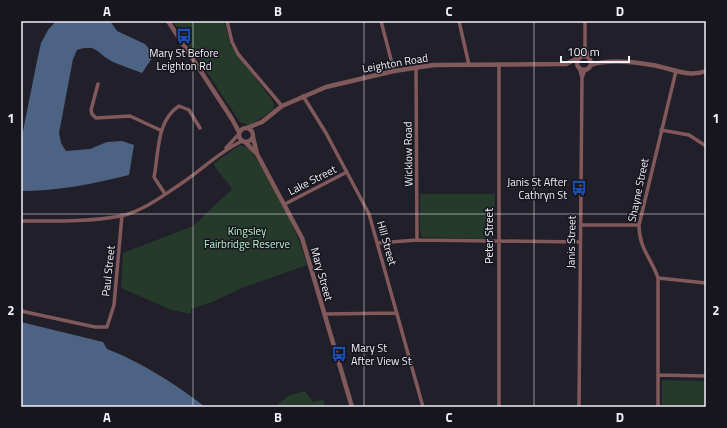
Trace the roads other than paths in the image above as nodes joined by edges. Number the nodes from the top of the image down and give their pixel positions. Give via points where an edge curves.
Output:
1 (168, 21) edge
2 (227, 21) edge
3 (381, 21) edge
4 (458, 21) edge
5 (586, 21) edge
6 (585, 46) junction
7 (579, 57) junction
8 (591, 62) junction
9 (469, 64) junction
10 (566, 64) junction
11 (499, 65) junction
12 (416, 67) junction
13 (706, 67) edge
14 (581, 69) junction
15 (394, 71) junction
16 (676, 71) junction
17 (706, 71) edge
18 (684, 72) junction
19 (98, 84) dead end
20 (303, 96) junction
21 (282, 106) junction
22 (232, 118) junction
23 (262, 122) junction
24 (200, 128) dead end
25 (246, 128) junction
26 (160, 130) junction
27 (661, 130) junction
28 (238, 134) junction
29 (253, 136) junction
30 (243, 142) junction
31 (706, 146) edge
32 (224, 150) junction
33 (257, 154) junction
34 (347, 172) junction
35 (165, 194) junction
36 (285, 204) junction
37 (122, 216) junction
38 (21, 221) edge
39 (580, 225) junction
40 (639, 225) junction
41 (417, 240) junction
42 (498, 241) junction
43 (580, 242) junction
44 (378, 243) junction
45 (658, 278) junction
46 (706, 283) edge
47 (21, 311) edge
48 (397, 313) junction
49 (324, 314) junction
50 (658, 375) junction
51 (706, 376) edge
52 (352, 407) edge
53 (423, 407) edge
54 (499, 407) edge
55 (579, 407) edge
56 (658, 407) edge

1 - 22 street, Mary Street
2 - 21 street via 238,54
3 - 15 street
4 - 9 street
5 - 6 street
6 - 7 street
6 - 8 street
7 - 8 street
7 - 10 street, Leighton Road
7 - 14 street via 576,63
8 - 14 street
8 - 16 street via 653,65
9 - 11 street, Leighton Road
9 - 12 street, Leighton Road
10 - 11 street, Leighton Road
10 - 14 street, Leighton Road
11 - 42 street, Peter Street
12 - 15 street, Leighton Road
12 - 41 street, Wicklow Road
13 - 18 street via 698,71
14 - 39 street, Janis Street
15 - 20 street, Leighton Road via 326,87
16 - 18 street
16 - 27 street, Shayne Street
17 - 18 street via 689,74
19 - 26 street via 91,110 96,118 130,116
20 - 21 street, Leighton Road
20 - 34 street, Hill Street
21 - 23 street, Leighton Road
22 - 25 street, Mary Street
22 - 28 street, Mary Street
23 - 25 street, Leighton Road
23 - 29 street, Leighton Road
24 - 26 street via 188,110 179,106 172,111
25 - 28 street
25 - 29 street, Mary Street via 251,130
26 - 35 street via 154,177
27 - 31 street via 689,135
27 - 40 street, Shayne Street
28 - 30 street, Mary Street
28 - 32 street
29 - 30 street via 250,141
29 - 33 street, Mary Street
30 - 32 street
30 - 33 street, Mary Street
32 - 35 street
33 - 36 street, Mary Street
34 - 36 street, Lake Street
34 - 44 street, Hill Street via 370,214
35 - 37 street
36 - 49 street, Mary Street via 302,238
37 - 38 street
37 - 47 street, Paul Street via 114,305 107,327 95,327
39 - 40 street
39 - 43 street, Janis Street
40 - 45 street, Shayne Street via 639,238
41 - 42 street
41 - 44 street
42 - 43 street
42 - 54 street, Peter Street
43 - 55 street, Janis Street
44 - 48 street, Hill Street
45 - 46 street
45 - 50 street, Shayne Street
48 - 49 street
48 - 53 street, Hill Street
49 - 52 street, Mary Street
50 - 51 street
50 - 56 street, Shayne Street

